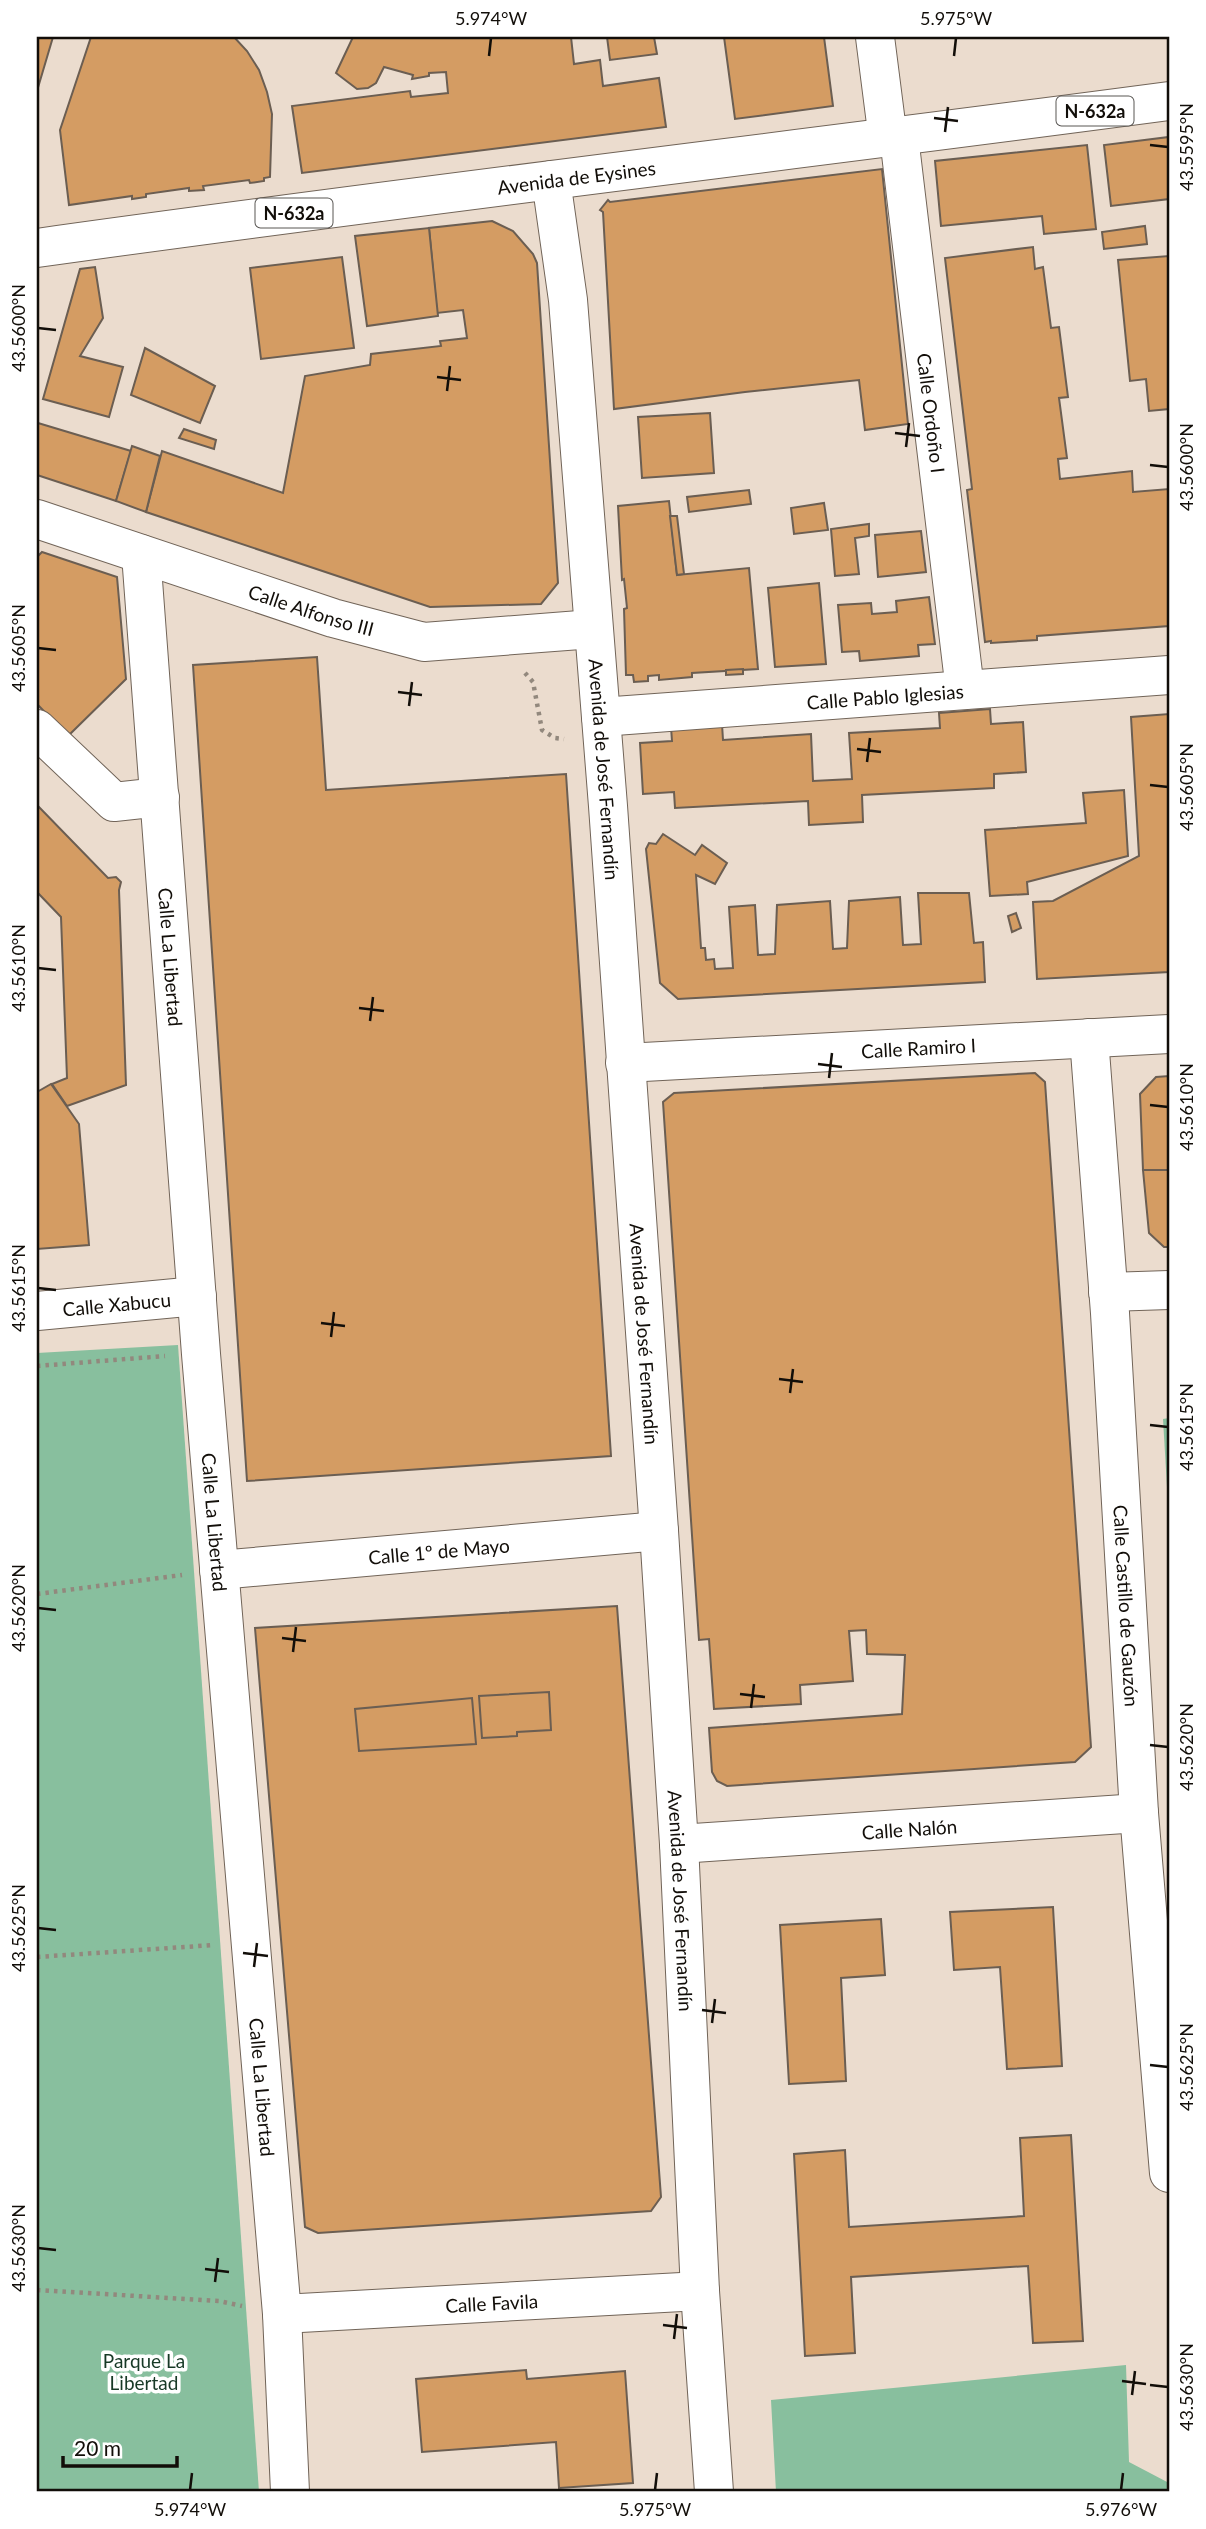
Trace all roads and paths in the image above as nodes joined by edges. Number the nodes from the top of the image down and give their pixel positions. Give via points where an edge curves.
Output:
1 (875, 37) edge
2 (1169, 86) edge
3 (1169, 101) edge
4 (1117, 108) junction
5 (893, 138) junction
6 (551, 180) junction
7 (38, 254) edge
8 (37, 519) edge
9 (141, 554) junction
10 (593, 629) junction
11 (1169, 675) edge
12 (965, 690) junction
13 (601, 717) junction
14 (37, 729) edge
15 (160, 797) junction
16 (1169, 1034) edge
17 (1089, 1038) junction
18 (625, 1063) junction
19 (1169, 1290) edge
20 (1108, 1292) junction
21 (197, 1296) junction
22 (37, 1311) edge
23 (659, 1531) junction
24 (219, 1570) junction
25 (37, 1594) edge
26 (1139, 1812) junction
27 (679, 1844) junction
28 (250, 1942) junction
29 (37, 1957) edge
30 (1169, 2173) edge
31 (37, 2290) edge
32 (701, 2291) junction
33 (282, 2314) junction
34 (290, 2492) edge
35 (714, 2492) edge

1 - 5 street, Calle Ordoño I
2 - 4 street, Avenida de Eysines
3 - 4 street, Avenida de Eysines / N-632a
4 - 5 street, Avenida de Eysines / N-632a
5 - 6 street, Avenida de Eysines / N-632a
5 - 12 street, Calle Ordoño I
6 - 7 street, Avenida de Eysines / N-632a
6 - 10 street, Avenida de José Fernandín via 568,300
8 - 9 street, Calle Alfonso III
9 - 10 street, Calle Alfonso III via 333,618 424,642
9 - 15 street, Calle La Libertad
10 - 13 street, Avenida de José Fernandín
11 - 12 street, Calle Pablo Iglesias
12 - 13 street, Calle Pablo Iglesias
13 - 18 street, Avenida de José Fernandín
14 - 15 street via 114,802
15 - 21 street, Calle La Libertad
16 - 17 street, Calle Ramiro I
17 - 18 street, Calle Ramiro I
17 - 20 street, Calle Castillo de Gauzón
18 - 23 street, Avenida de José Fernandín
19 - 20 street
20 - 26 street, Calle Castillo de Gauzón
21 - 22 street, Calle Xabucu
21 - 24 street, Calle La Libertad
23 - 24 street, Calle 1º de Mayo
23 - 27 street, Avenida de José Fernandín
24 - 25 path
24 - 28 street, Calle La Libertad
26 - 27 street, Calle Nalón
26 - 30 street, Calle Castillo de Gauzón
27 - 32 street, Avenida de José Fernandín
28 - 29 path
28 - 33 street, Calle La Libertad
31 - 33 path via 219,2301
32 - 33 street, Calle Favila
32 - 35 street, Avenida de José Fernandín
33 - 34 street, Calle La Libertad

